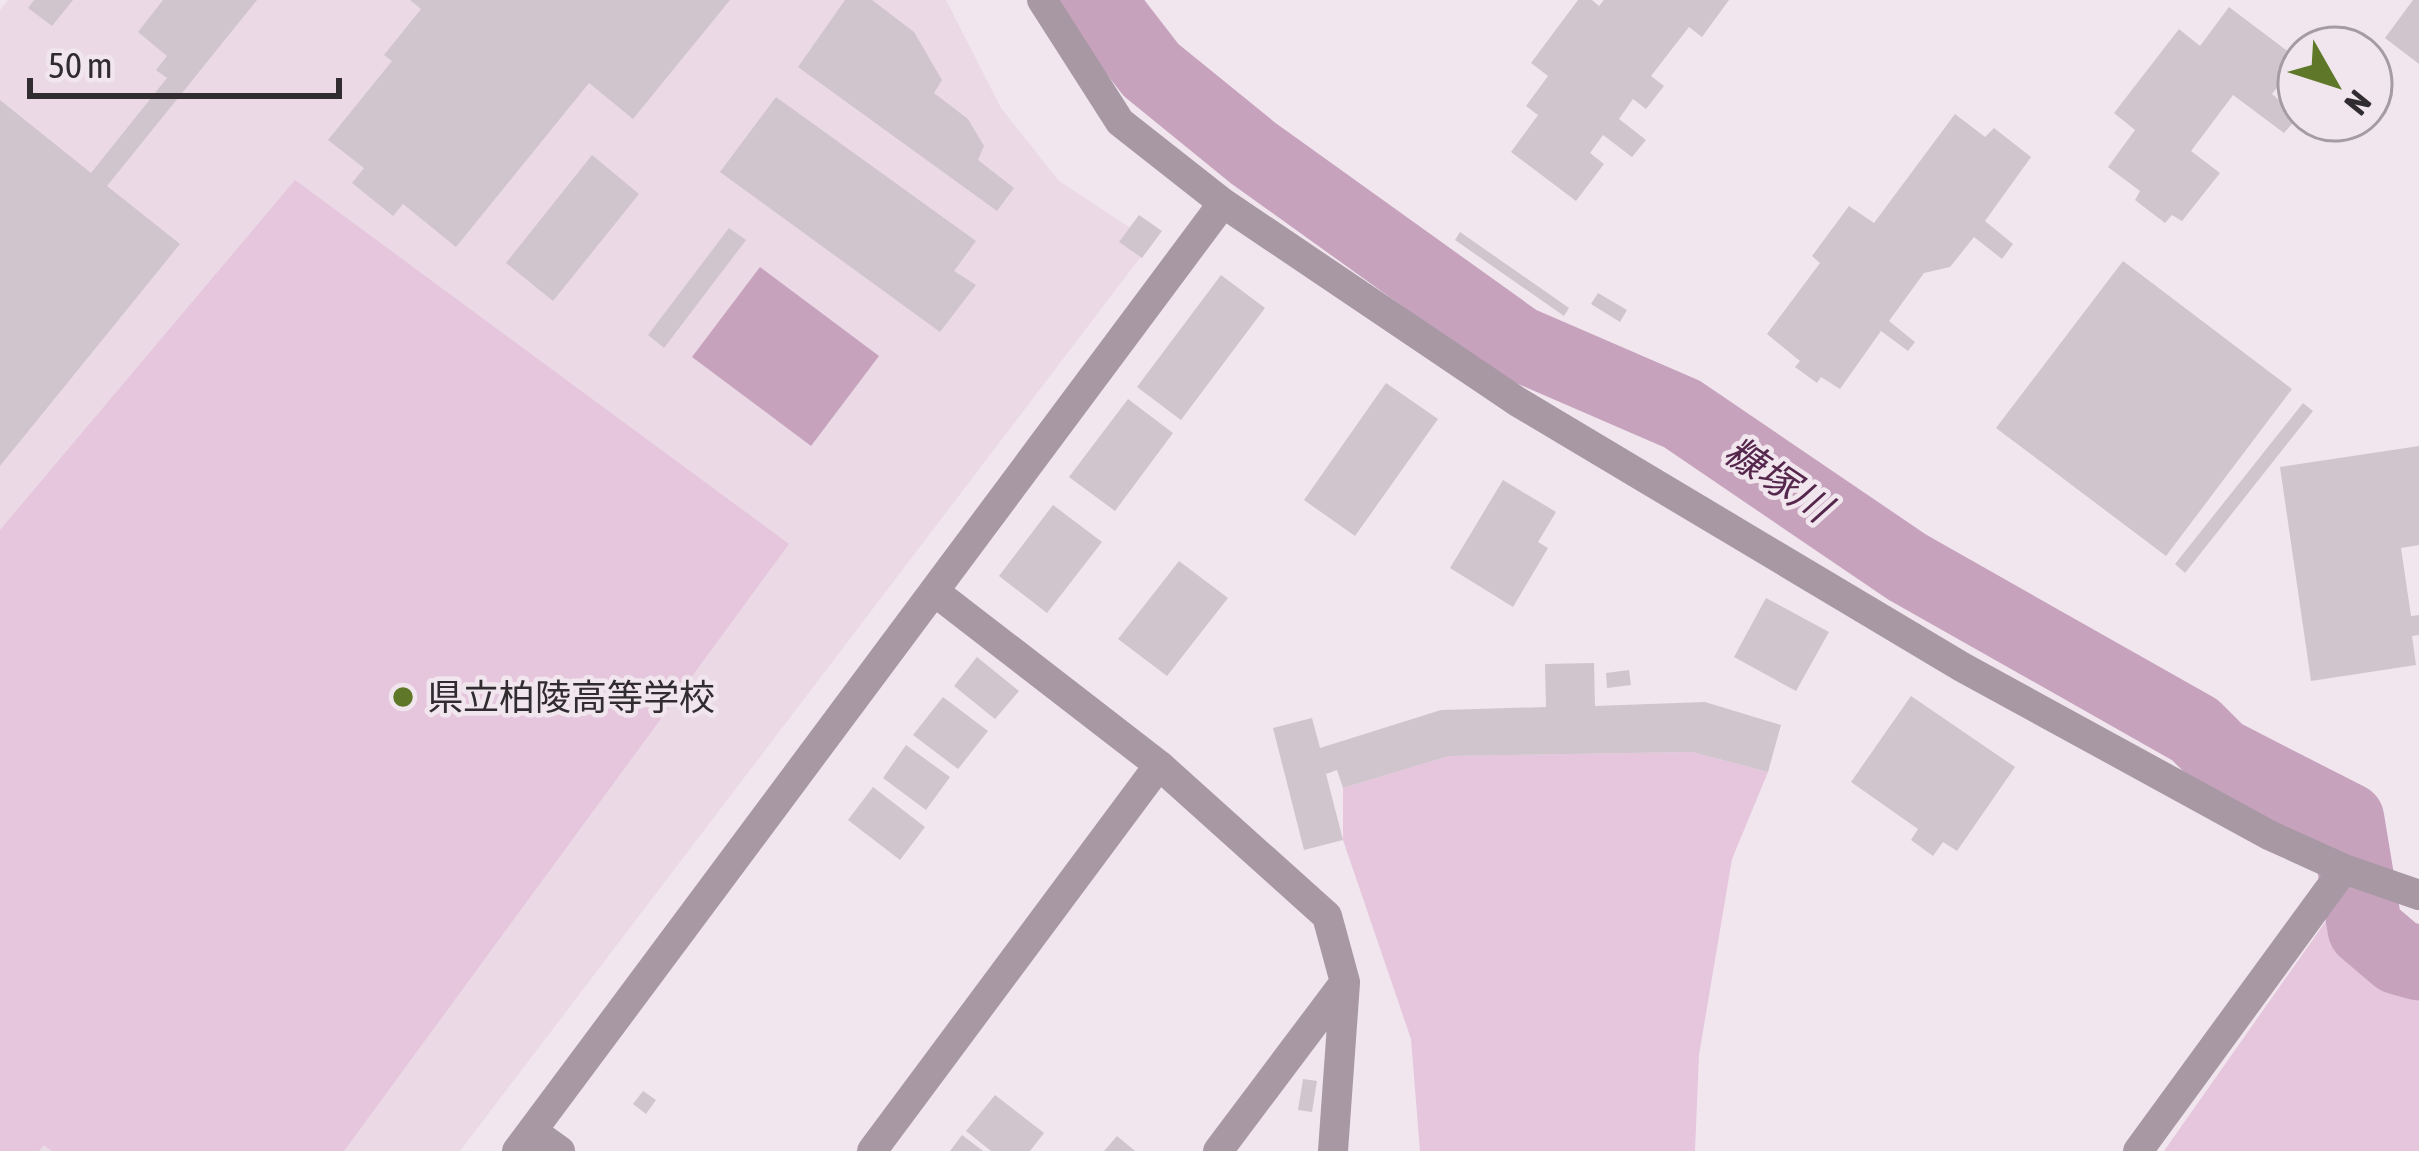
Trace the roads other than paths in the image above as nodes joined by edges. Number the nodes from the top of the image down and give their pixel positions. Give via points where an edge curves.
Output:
1 (1042, 0) edge
2 (1223, 203) junction
3 (935, 592) junction
4 (1159, 765) junction
5 (2344, 869) junction
6 (2419, 895) edge
7 (1345, 982) junction
8 (524, 1141) edge
9 (560, 1151) edge
10 (872, 1151) edge
11 (1218, 1151) edge
12 (1333, 1151) edge
13 (2138, 1151) edge

1 - 2 street via 1120,122
2 - 3 street
2 - 5 street via 1518,402 1962,667
3 - 4 street
3 - 8 street
4 - 7 street via 1328,916
4 - 10 street
5 - 6 street
5 - 13 street
7 - 11 street
7 - 12 street
8 - 9 street

